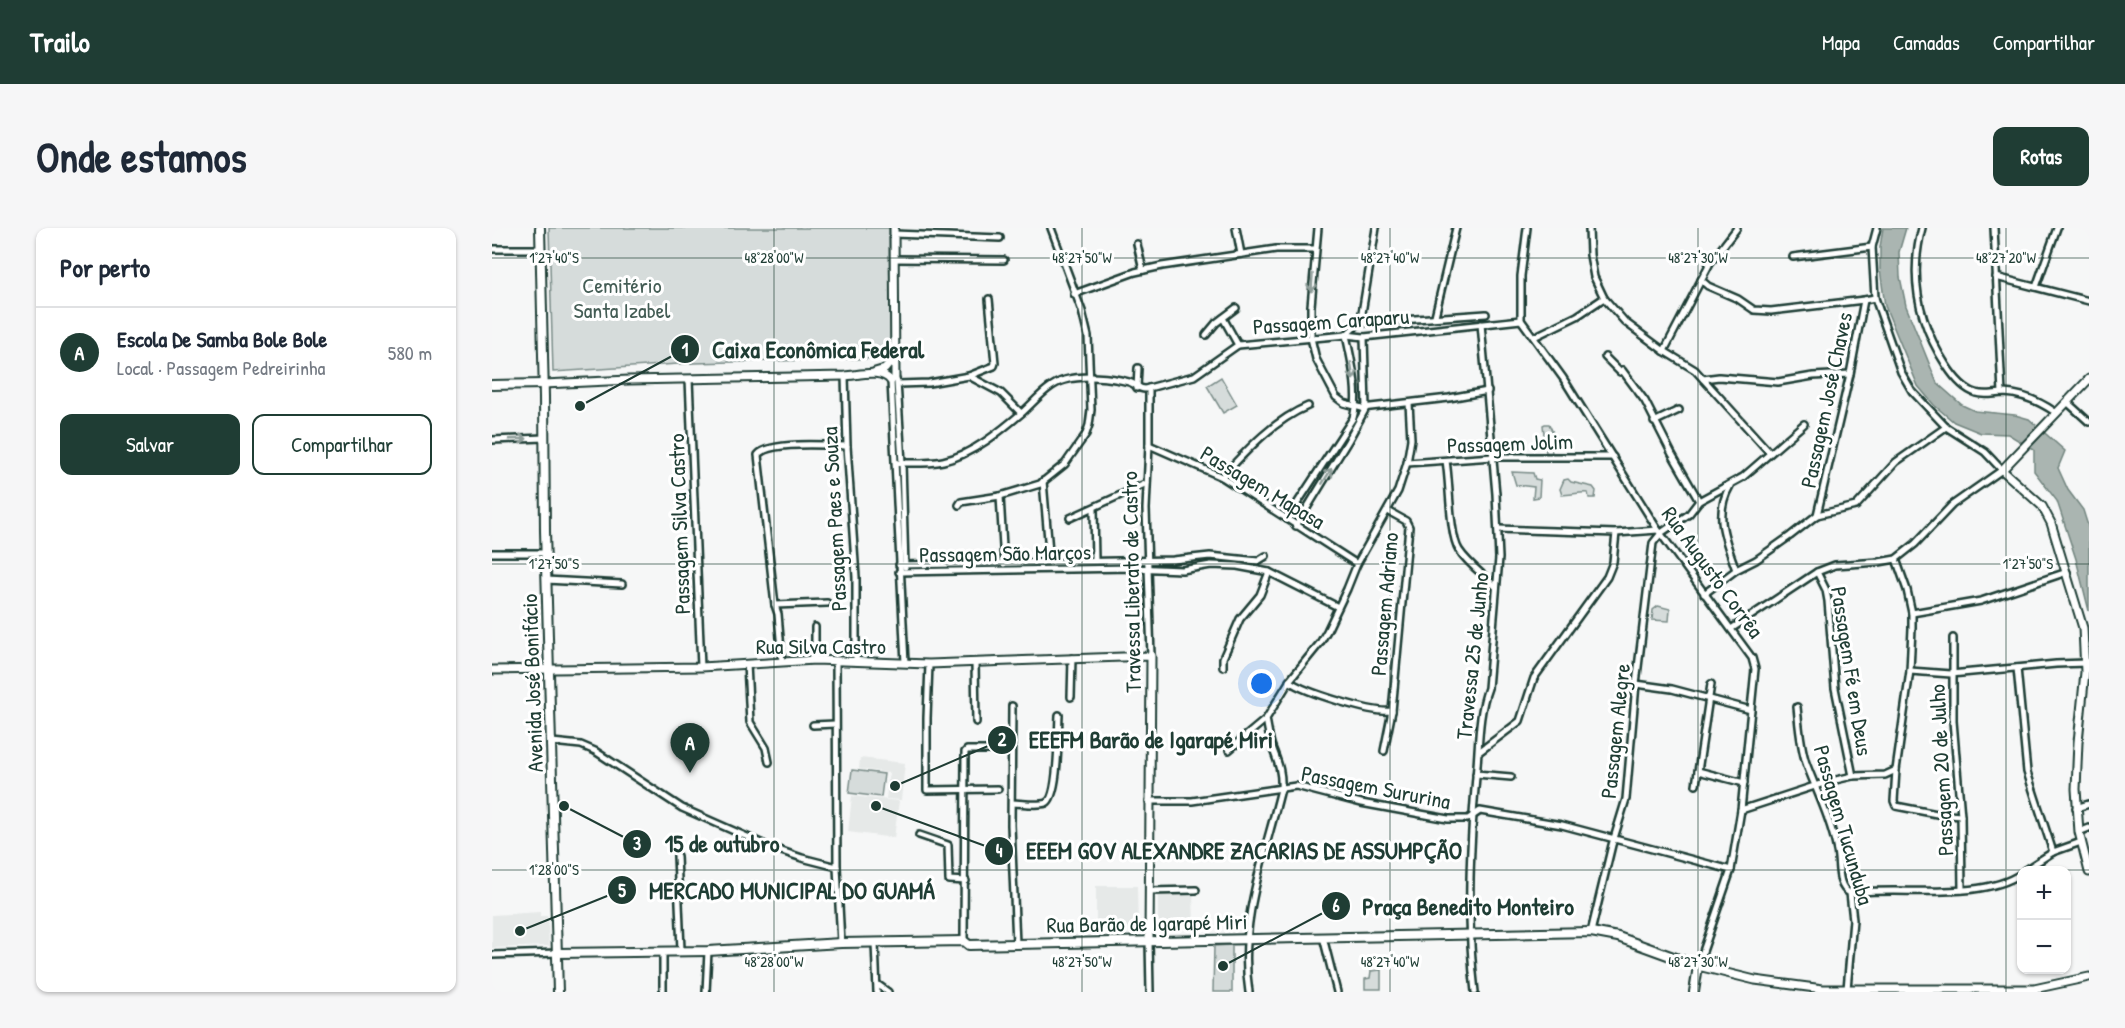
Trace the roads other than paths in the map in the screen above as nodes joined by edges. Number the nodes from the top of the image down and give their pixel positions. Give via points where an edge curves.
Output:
1 (540, 228) edge
2 (1051, 228) edge
3 (1236, 228) edge
4 (1318, 228) edge
5 (1376, 228) edge
6 (1456, 228) edge
7 (1527, 228) edge
8 (1589, 228) edge
9 (1737, 228) edge
10 (1877, 228) edge
11 (1922, 228) edge
12 (1994, 228) edge
13 (2057, 228) edge
14 (894, 231) edge
15 (999, 238) dead end
16 (1137, 244) dead end
17 (1872, 247) junction
18 (492, 249) edge
19 (540, 249) junction
20 (1315, 249) junction
21 (1241, 254) junction
22 (1793, 257) dead end
23 (895, 259) junction
24 (1004, 260) dead end
25 (1143, 270) junction
26 (1996, 277) junction
27 (1701, 280) junction
28 (2036, 287) junction
29 (2089, 291) edge
30 (1074, 294) junction
31 (989, 298) dead end
32 (1605, 298) junction
33 (1875, 298) junction
34 (1864, 300) junction
35 (2088, 301) edge
36 (1236, 308) dead end
37 (1486, 314) dead end
38 (1435, 316) junction
39 (1223, 318) junction
40 (1521, 320) junction
41 (1359, 323) junction
42 (1481, 324) junction
43 (1206, 335) dead end
44 (1346, 335) junction
45 (1534, 337) junction
46 (1364, 338) junction
47 (1311, 339) junction
48 (1238, 345) junction
49 (1664, 351) junction
50 (1605, 357) dead end
51 (894, 358) junction
52 (1138, 368) dead end
53 (873, 373) junction
54 (1850, 374) junction
55 (844, 376) junction
56 (969, 376) junction
57 (1089, 378) junction
58 (689, 379) junction
59 (1703, 379) junction
60 (2089, 379) edge
61 (895, 381) junction
62 (543, 384) junction
63 (492, 385) edge
64 (1137, 388) junction
65 (1149, 388) junction
66 (1488, 391) junction
67 (2002, 393) junction
68 (2067, 402) junction
69 (1409, 403) junction
70 (1308, 406) dead end
71 (1360, 408) junction
72 (1679, 410) dead end
73 (2055, 412) junction
74 (1021, 414) junction
75 (1654, 422) junction
76 (2089, 422) edge
77 (1804, 424) dead end
78 (1946, 427) junction
79 (544, 438) junction
80 (492, 440) edge
81 (1149, 445) junction
82 (847, 446) junction
83 (1770, 453) junction
84 (1492, 457) junction
85 (1613, 458) junction
86 (1446, 461) junction
87 (899, 463) junction
88 (1407, 463) junction
89 (2002, 470) junction
90 (1222, 477) junction
91 (1043, 481) junction
92 (1147, 483) junction
93 (1731, 485) junction
94 (1000, 496) junction
95 (1700, 501) junction
96 (959, 505) dead end
97 (1094, 509) junction
98 (1388, 511) junction
99 (1817, 515) junction
100 (1070, 518) dead end
101 (1291, 522) junction
102 (1498, 529) junction
103 (1660, 532) junction
104 (1616, 533) junction
105 (492, 553) edge
106 (546, 553) junction
107 (1266, 556) dead end
108 (1896, 559) junction
109 (1148, 560) junction
110 (1095, 561) junction
111 (1050, 563) junction
112 (1004, 564) junction
113 (1357, 564) junction
114 (902, 568) junction
115 (1148, 568) junction
116 (1736, 570) junction
117 (1269, 572) junction
118 (1817, 572) junction
119 (2067, 572) junction
120 (546, 580) junction
121 (622, 584) dead end
122 (1496, 587) junction
123 (1704, 594) junction
124 (827, 603) dead end
125 (775, 604) junction
126 (1338, 607) junction
127 (1911, 613) junction
128 (815, 627) dead end
129 (1731, 629) junction
130 (1953, 638) dead end
131 (1151, 656) junction
132 (1072, 658) junction
133 (815, 660) junction
134 (836, 660) junction
135 (856, 660) junction
136 (782, 662) junction
137 (905, 663) junction
138 (975, 663) junction
139 (2085, 663) junction
140 (747, 664) junction
141 (929, 664) junction
142 (701, 667) junction
143 (1223, 667) dead end
144 (2017, 668) junction
145 (550, 669) junction
146 (492, 670) edge
147 (1910, 671) junction
148 (1951, 674) junction
149 (1289, 681) junction
150 (1636, 684) junction
151 (1711, 684) dead end
152 (1071, 697) dead end
153 (1708, 700) junction
154 (1012, 706) dead end
155 (1797, 707) dead end
156 (1751, 710) junction
157 (1392, 711) junction
158 (1059, 715) dead end
159 (1266, 719) junction
160 (976, 722) dead end
161 (835, 724) junction
162 (813, 725) dead end
163 (552, 742) junction
164 (997, 750) dead end
165 (1229, 750) dead end
166 (1384, 751) dead end
167 (1478, 753) junction
168 (769, 762) dead end
169 (1896, 770) junction
170 (1698, 771) junction
171 (1476, 774) junction
172 (1853, 776) junction
173 (1511, 777) dead end
174 (1744, 783) junction
175 (1696, 785) dead end
176 (1816, 786) junction
177 (966, 789) junction
178 (998, 789) dead end
179 (1281, 789) junction
180 (1149, 801) junction
181 (1012, 803) junction
182 (2089, 804) edge
183 (2076, 808) junction
184 (1741, 810) junction
185 (1473, 816) junction
186 (1961, 816) junction
187 (2089, 828) edge
188 (2079, 832) junction
189 (920, 835) dead end
190 (1614, 837) junction
191 (2081, 842) junction
192 (2053, 852) junction
193 (2087, 853) edge
194 (677, 856) dead end
195 (2031, 866) edge
196 (837, 867) junction
197 (1731, 870) junction
198 (2089, 872) edge
199 (2017, 876) edge
200 (966, 881) junction
201 (1196, 890) dead end
202 (1962, 890) junction
203 (1149, 891) junction
204 (1850, 893) junction
205 (1591, 932) junction
206 (1469, 934) junction
207 (1323, 937) junction
208 (1246, 938) junction
209 (964, 941) junction
210 (1149, 941) junction
211 (841, 943) junction
212 (875, 943) junction
213 (1016, 944) junction
214 (663, 951) junction
215 (681, 951) junction
216 (708, 951) junction
217 (558, 953) junction
218 (492, 955) edge
219 (1698, 966) junction
220 (2089, 977) edge
221 (878, 984) junction
222 (1847, 989) junction
223 (2034, 991) edge
224 (558, 992) edge
225 (663, 992) edge
226 (706, 992) edge
227 (877, 992) edge
228 (888, 992) edge
229 (1150, 992) edge
230 (1249, 992) edge
231 (1337, 992) edge
232 (1474, 992) edge
233 (1694, 992) edge

1 - 19 main road, Avenida José Bonifácio
2 - 30 street
3 - 21 street
4 - 20 street
5 - 41 street
6 - 38 street
7 - 40 street
8 - 32 street via 1594,279
9 - 27 street
10 - 17 street, Passagem José Chaves
11 - 67 street via 1915,277 1928,335 1949,370 1967,388 1977,393
12 - 26 street
13 - 28 street
14 - 15 street
14 - 23 street
16 - 25 street
17 - 22 street
17 - 33 street, Passagem José Chaves
18 - 19 street
19 - 62 main road, Avenida José Bonifácio
20 - 21 street
20 -> 47 street
21 - 25 street
23 - 24 street
23 - 51 street
25 - 30 street
26 - 28 street
26 - 67 street
27 - 34 street via 1754,310
27 - 49 street
28 - 35 street
29 - 35 street
30 - 57 street via 1086,322
31 - 56 street via 995,363
32 - 45 street
32 - 49 street via 1624,322
33 - 34 street, Passagem José Chaves
33 - 78 street via 1901,372 1917,397
34 - 54 street, Passagem José Chaves
36 - 39 street
37 - 38 street, Passagem Caraparu
38 - 41 street, Passagem Caraparu
39 - 43 street
39 - 48 street
40 - 42 street, Passagem Caraparu
40 - 45 street, Rua Augusto Corrêa
41 - 44 street
42 - 46 street, Passagem Caraparu
42 - 66 street, Travessa 25 de Junho
44 - 46 street, Passagem Caraparu
44 - 47 street, Passagem Caraparu
44 -> 71 street
45 - 85 street, Rua Augusto Corrêa
46 - 71 street
47 - 48 street, Passagem Caraparu
47 - 71 street via 1333,393
48 - 65 street, Passagem Caraparu via 1194,376
49 - 59 street
50 - 75 street via 1637,389
51 - 53 street via 885,369
51 - 61 street
52 - 64 street
53 - 55 street
53 - 61 street
54 - 59 street via 1778,382
54 - 99 street, Passagem José Chaves
55 - 58 street
55 - 82 street, Passagem Paes e Souza
56 - 61 street via 929,383
56 - 74 street via 1001,393
57 - 64 street, Passagem Caraparu via 1126,381
57 - 74 street, Passagem Caraparu via 1056,384
57 - 91 street via 1091,410 1086,434 1065,464
58 - 62 street
58 - 142 street, Passagem Silva Castro
59 - 83 street
60 - 68 street
61 - 87 street
62 - 63 main road
62 - 79 main road, Avenida José Bonifácio
64 - 65 street, Passagem Caraparu
65 - 81 street, Travessa Liberato de Castro
66 - 69 street
66 - 84 street, Travessa 25 de Junho
67 - 73 street via 2032,398
68 - 73 street
68 - 76 street
69 - 71 street
69 - 88 street via 1411,439
70 - 90 street via 1270,430
71 - 101 street
101 -> 71 street via 1348,441
72 - 75 street
73 - 89 street
74 - 87 street, Passagem Caraparu via 1000,432 952,459
75 - 95 street
77 - 83 street
78 - 89 street via 1985,452
78 - 99 street via 1896,462 1856,506
80 -> 79 street
79 - 106 main road, Avenida José Bonifácio
81 - 90 street, Passagem Mapasa
81 - 92 street, Travessa Liberato de Castro
82 - 125 street via 800,444 762,450 758,459
82 - 135 street, Passagem Paes e Souza via 856,577
83 - 93 street
84 - 85 street, Passagem Jolim
84 - 86 street, Passagem Jolim
84 - 102 street, Travessa 25 de Junho
85 - 103 street, Rua Augusto Corrêa
86 - 88 street, Passagem Jolim
86 - 122 street via 1458,549
87 - 114 street
88 - 98 street
89 - 108 street via 1952,505
89 - 119 street via 2042,506
90 - 101 street, Passagem Mapasa
91 - 94 street
91 - 111 street
92 - 97 street
92 - 109 street, Travessa Liberato de Castro
93 - 95 street
93 - 116 street via 1724,496 1721,524
94 - 96 street
94 - 112 street
95 - 103 street via 1682,520
97 - 100 street
97 - 110 street
98 - 113 street
98 - 157 street, Passagem Adriano via 1406,521 1408,527
99 - 116 street
101 - 113 street, Passagem Mapasa
102 - 104 street
102 - 122 street, Travessa 25 de Junho
103 - 104 street
103 - 123 street, Rua Augusto Corrêa
103 - 150 street, Passagem Alegre via 1651,547
104 - 167 street via 1607,577 1534,678 1520,721
105 - 106 street
106 - 120 main road, Avenida José Bonifácio
107 - 109 street, Passagem São Marços via 1258,561 1218,556
108 - 118 street via 1835,565
108 - 127 street
109 - 110 street, Passagem São Marços
109 - 115 street, Travessa Liberato de Castro
110 - 111 street, Passagem São Marços
111 - 112 street, Passagem São Marços
112 - 114 street, Passagem São Marços
113 - 126 street
114 - 115 street, Passagem São Marços
114 - 137 street
115 - 117 street, Passagem São Marços via 1237,566
115 - 131 street, Travessa Liberato de Castro
116 - 123 street
117 - 126 street, Passagem São Marços
117 - 143 street via 1260,595 1240,619 1223,658
118 - 129 street
118 - 172 street, Passagem Fé em Deus via 1828,601 1835,688
119 - 127 street via 1981,602
119 - 139 street via 2083,628
120 - 121 street
120 - 145 main road, Avenida José Bonifácio
122 - 167 street, Travessa 25 de Junho
123 - 129 street, Rua Augusto Corrêa
124 - 125 street
125 - 136 street
126 - 149 street via 1320,643
127 - 147 street
128 - 133 street
129 - 156 street, Rua Augusto Corrêa via 1754,663
130 - 148 street
131 - 132 street, Rua Silva Castro
131 - 180 street, Travessa Liberato de Castro
132 - 138 street, Rua Silva Castro
132 - 152 street
133 - 134 street, Rua Silva Castro
133 - 136 street, Rua Silva Castro
134 - 135 street, Rua Silva Castro
134 - 161 street
135 - 137 street, Rua Silva Castro
136 - 140 street, Rua Silva Castro
137 - 141 street, Rua Silva Castro
138 - 141 street, Rua Silva Castro
138 - 160 street
139 - 144 street, Passagem 20 de Julho
139 - 183 street
140 - 142 street, Rua Silva Castro
140 - 168 street via 750,722 766,748
141 - 177 street via 926,788
142 - 145 street, Rua Silva Castro
144 - 148 street, Passagem 20 de Julho
144 - 192 street via 2027,772
145 - 146 street, Rua Silva Castro
145 - 163 main road, Avenida José Bonifácio
147 - 148 street
147 - 169 street
148 - 186 street, Passagem 20 de Julho
149 - 157 street, Passagem Adriano via 1307,690
149 - 159 street
150 - 153 street
150 - 190 street, Passagem Alegre via 1626,799
151 - 153 street
153 - 156 street
153 - 170 street
154 - 181 street
155 - 176 street, Passagem Tucunduba via 1806,760
156 - 174 street, Rua Augusto Corrêa
157 - 166 street, Passagem Adriano
158 - 181 street via 1055,787 1050,800
159 - 165 street
159 - 179 street via 1280,765
161 - 162 street
161 - 196 street
163 - 196 street via 595,751 682,808 731,831
163 - 217 main road, Avenida José Bonifácio
164 - 177 street via 966,751
167 - 171 street, Travessa 25 de Junho
169 - 172 street via 1886,775
169 - 186 street via 1896,806
170 - 174 street
170 - 175 street
171 - 173 street
171 - 185 street, Travessa 25 de Junho
172 - 176 street
174 - 184 street, Rua Augusto Corrêa
176 - 184 street
176 - 204 street, Passagem Tucunduba via 1837,850 1841,883
177 - 178 street
177 - 200 street
179 - 180 street, Passagem Sururina via 1192,801
179 - 185 street, Passagem Sururina via 1296,786 1448,819
179 - 208 street via 1258,873
180 - 203 street, Travessa Liberato de Castro
181 - 213 street
182 - 183 street
183 - 188 street
184 - 197 street, Rua Augusto Corrêa
185 - 190 street, Passagem Sururina via 1480,811 1526,817
185 - 206 street, Travessa 25 de Junho
186 - 202 street, Passagem 20 de Julho
187 - 188 street
188 - 191 street
189 - 200 street via 948,844 949,880
190 - 197 street, Passagem Sururina
190 - 205 street, Passagem Alegre
191 - 192 street
191 - 193 street
192 - 195 street
193 - 198 street
194 - 215 street
196 - 211 street
197 - 219 street, Rua Augusto Corrêa
199 - 202 street via 2003,884
200 - 209 street
201 - 203 street
202 - 204 street
203 - 210 street, Travessa Liberato de Castro
204 - 222 street, Passagem Tucunduba via 1853,920
205 - 206 main road, Rua Barão de Igarapé Miri
205 - 219 main road, Rua Barão de Igarapé Miri via 1628,940
206 - 207 main road, Rua Barão de Igarapé Miri
206 - 232 street, Travessa 25 de Junho
207 - 208 main road, Rua Barão de Igarapé Miri
207 - 231 street
208 - 210 main road, Rua Barão de Igarapé Miri
208 - 230 street
209 - 212 main road, Rua Barão de Igarapé Miri
209 - 213 main road, Rua Barão de Igarapé Miri via 969,945
210 - 213 main road, Rua Barão de Igarapé Miri
210 - 229 street, Travessa Liberato de Castro
211 - 212 main road, Rua Barão de Igarapé Miri
211 - 216 main road, Rua Barão de Igarapé Miri
212 - 221 street
214 - 215 main road, Rua Barão de Igarapé Miri
214 - 217 main road, Rua Barão de Igarapé Miri
214 - 225 street
215 - 216 main road, Rua Barão de Igarapé Miri
216 - 226 street
217 - 218 street
217 - 224 main road, Avenida José Bonifácio
219 - 222 street, Rua Barão de Igarapé Miri via 1784,985
219 - 233 main road, Rua Augusto Corrêa
220 - 223 street, Rua Barão de Igarapé Miri
221 - 227 street
221 - 228 street
222 - 223 street, Rua Barão de Igarapé Miri

